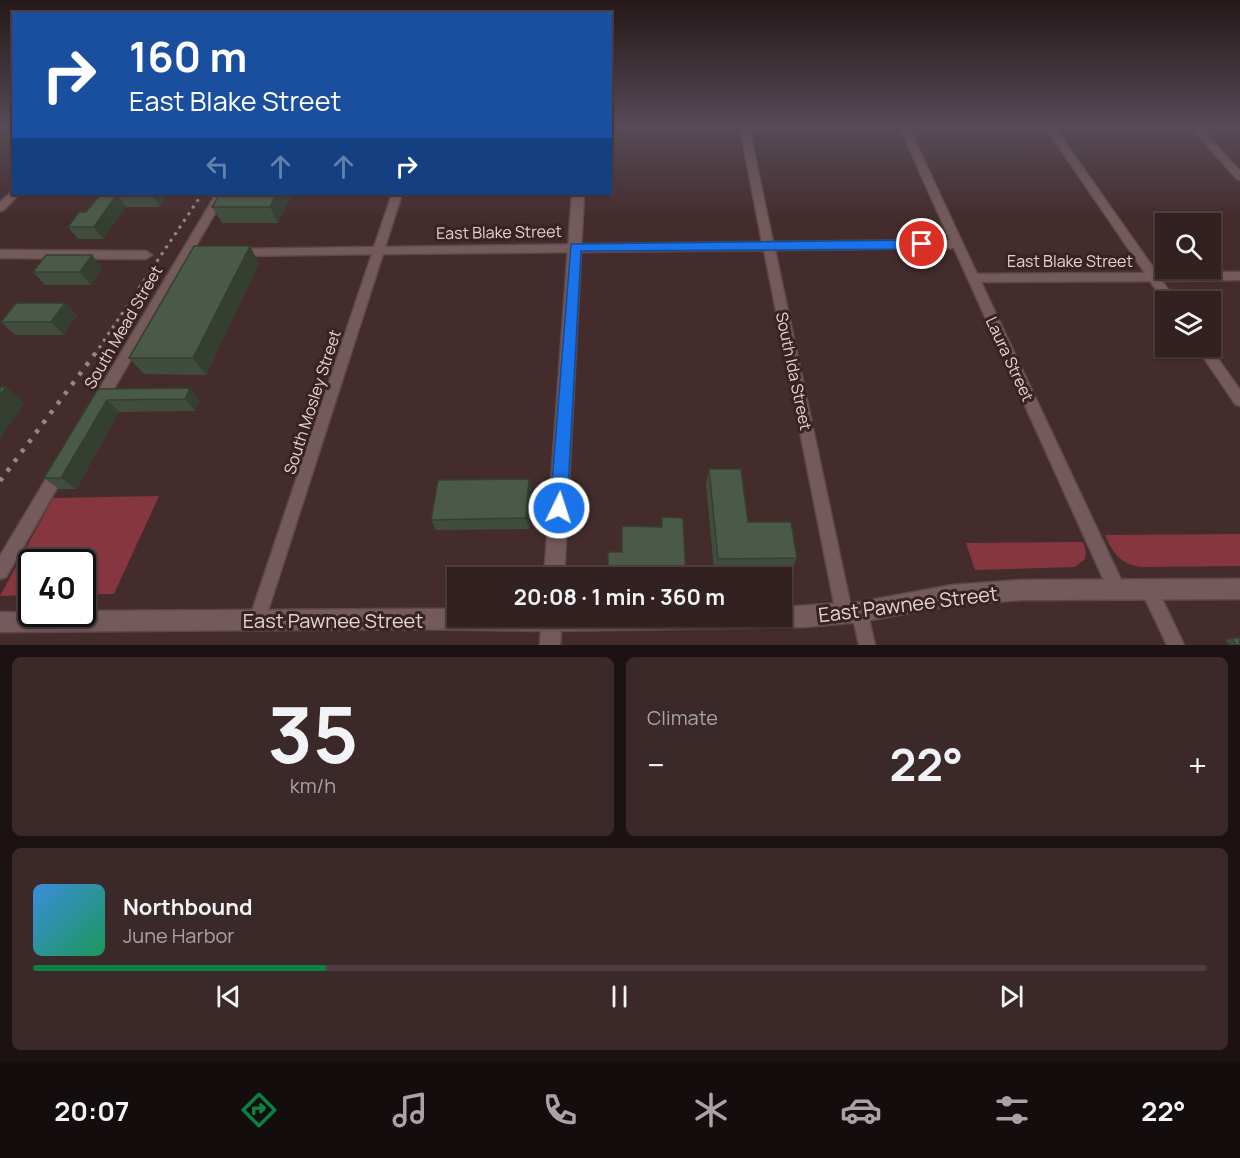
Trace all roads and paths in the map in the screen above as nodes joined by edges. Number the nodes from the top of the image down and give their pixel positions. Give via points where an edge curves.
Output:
1 (750, 158) edge
2 (917, 158) edge
3 (1071, 158) edge
4 (1223, 158) edge
5 (1240, 177) edge
6 (12, 195) edge
7 (220, 195) edge
8 (398, 195) edge
9 (578, 195) edge
10 (0, 208) edge
11 (956, 244) junction
12 (768, 246) junction
13 (575, 247) junction
14 (379, 251) junction
15 (186, 253) junction
16 (205, 253) edge
17 (224, 253) edge
18 (0, 254) edge
19 (146, 255) dead end
20 (1240, 276) edge
21 (1154, 277) junction
22 (972, 278) junction
23 (1164, 291) edge
24 (1210, 357) edge
25 (1240, 400) edge
26 (93, 411) edge
27 (64, 461) edge
28 (555, 567) edge
29 (0, 571) edge
30 (1240, 589) edge
31 (1117, 590) junction
32 (1149, 590) junction
33 (852, 612) junction
34 (792, 617) edge
35 (447, 619) edge
36 (257, 620) junction
37 (0, 622) edge
38 (551, 627) edge
39 (550, 645) edge
40 (867, 645) edge
41 (1176, 645) edge

1 - 12 street, South Ida Street
2 - 11 street, Laura Street
3 - 21 street
4 - 5 street
6 - 10 street
7 - 15 street, South Mead Street
8 - 14 street, South Mosley Street
9 - 13 main road
11 - 12 street, East Blake Street
11 - 22 street, Laura Street
12 - 13 street, East Blake Street
12 - 33 street, South Ida Street
13 - 14 street, East Blake Street
13 - 28 main road
14 - 17 street, East Blake Street
14 - 36 street, South Mosley Street
15 - 16 street
15 - 26 street, South Mead Street
18 - 19 street
20 - 21 street, East Blake Street
21 - 22 street, East Blake Street
21 - 23 street
22 - 31 street, Laura Street
24 - 25 street
27 - 29 street
30 - 32 main road, East Pawnee Street
31 - 32 main road, East Pawnee Street
31 - 33 main road, East Pawnee Street via 952,595
32 - 41 street
33 - 34 main road, East Pawnee Street
33 - 40 street, South Ida Street
35 - 36 main road, East Pawnee Street
36 - 37 main road, East Pawnee Street
38 - 39 main road

